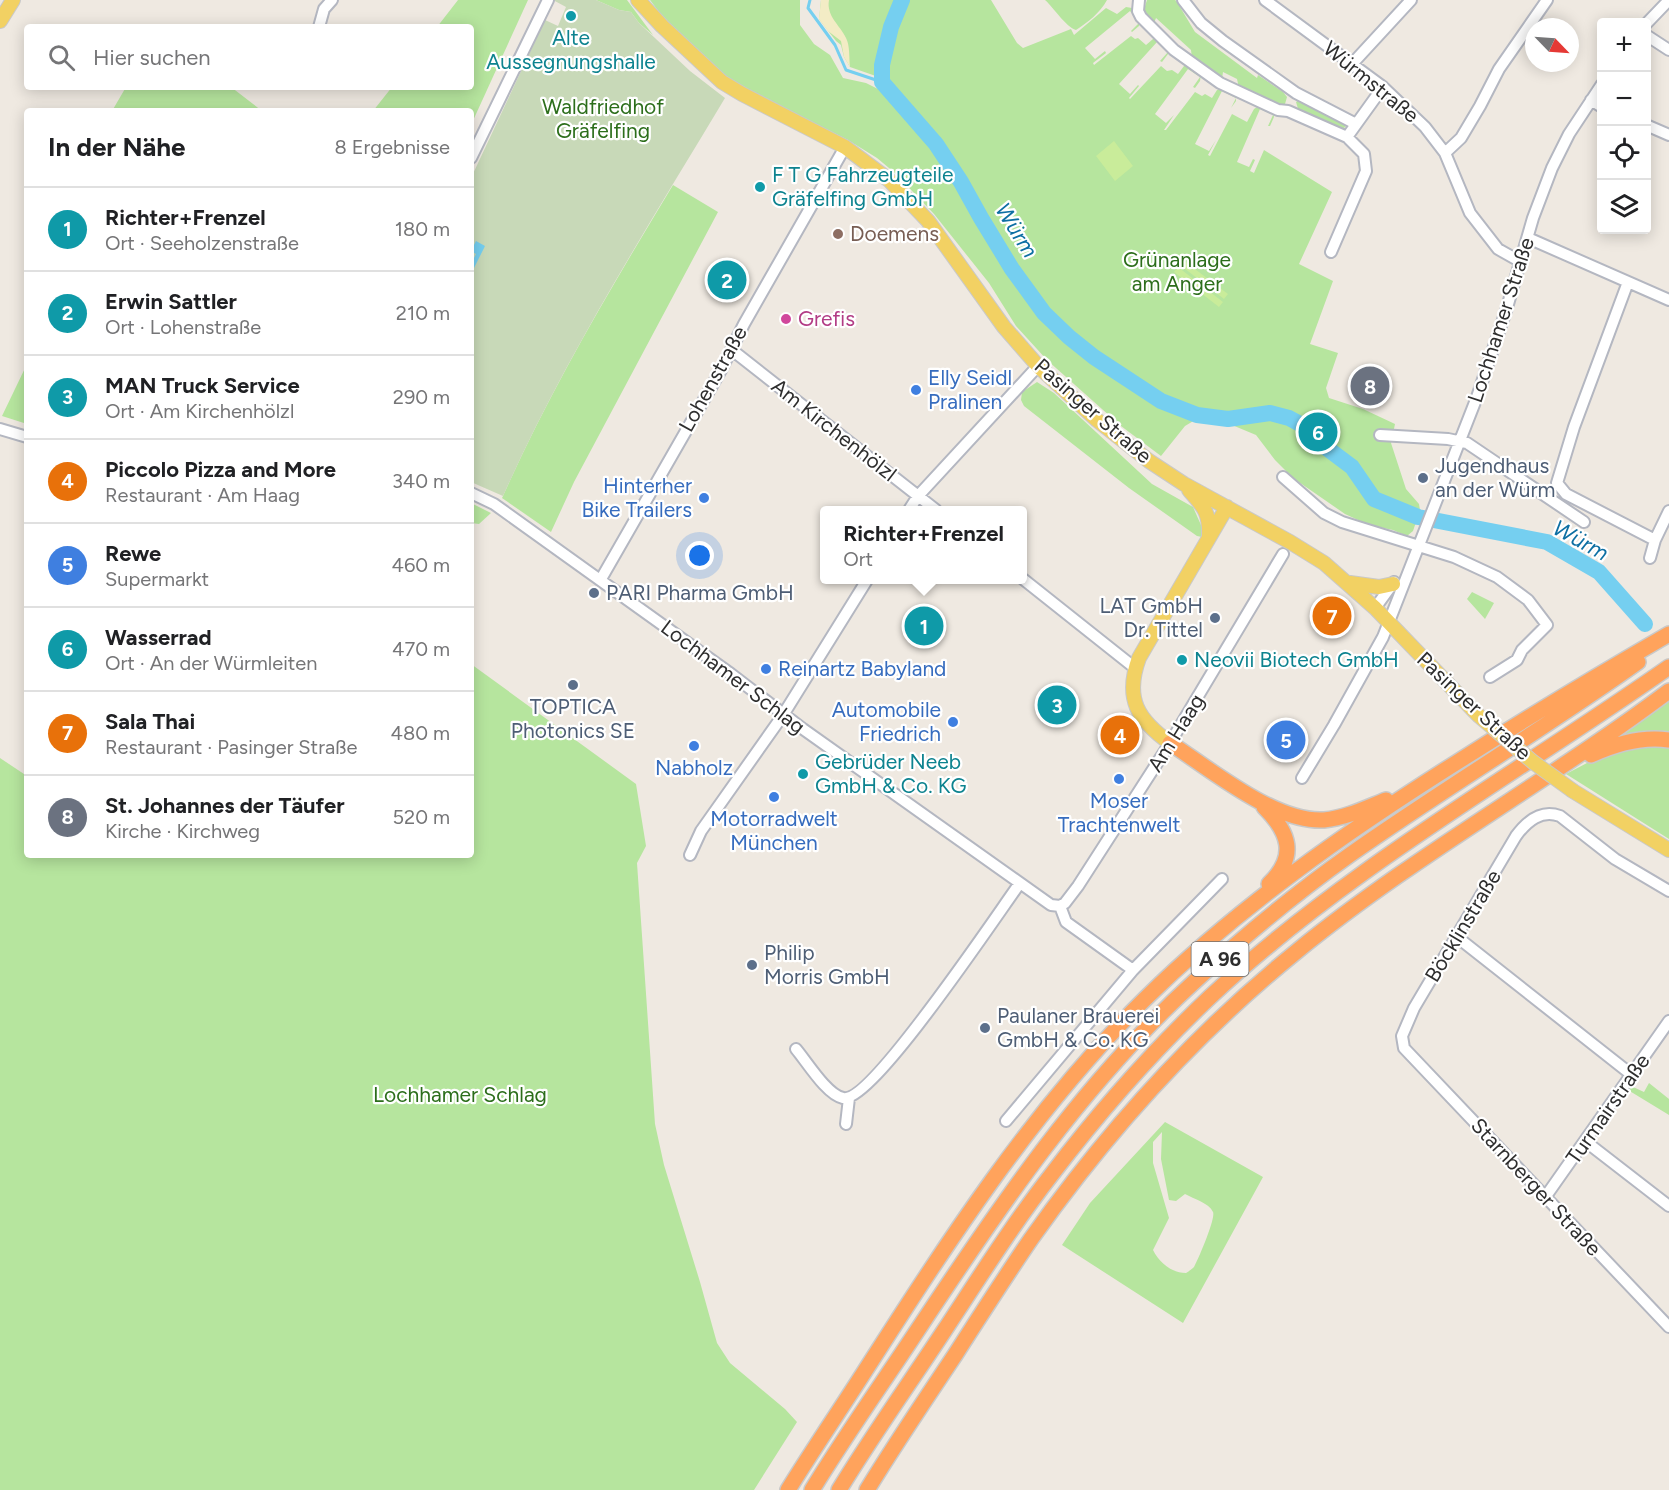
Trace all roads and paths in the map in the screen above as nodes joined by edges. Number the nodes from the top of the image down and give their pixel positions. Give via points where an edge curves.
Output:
1 (13, 0) edge
2 (332, 0) edge
3 (548, 0) edge
4 (638, 0) edge
5 (1139, 0) edge
6 (1183, 0) edge
7 (1265, 0) edge
8 (1411, 0) edge
9 (1547, 0) edge
10 (1669, 0) edge
11 (1651, 20) edge
12 (0, 21) edge
13 (320, 24) edge
14 (1651, 38) edge
15 (1669, 50) edge
16 (1352, 64) junction
17 (1383, 87) junction
18 (1597, 91) edge
19 (1296, 93) junction
20 (1591, 100) junction
21 (1597, 104) edge
22 (1287, 111) junction
23 (1356, 124) junction
24 (1649, 126) edge
25 (1669, 135) edge
26 (1347, 137) junction
27 (845, 147) junction
28 (474, 152) edge
29 (1445, 153) junction
30 (1528, 238) junction
31 (1331, 252) dead end
32 (1521, 262) junction
33 (1628, 282) junction
34 (1669, 300) edge
35 (732, 350) junction
36 (1038, 366) junction
37 (0, 429) edge
38 (1380, 435) dead end
39 (24, 436) edge
40 (1459, 441) junction
41 (1283, 477) dead end
42 (1184, 484) junction
43 (474, 494) edge
44 (918, 496) junction
45 (912, 506) edge
46 (931, 506) edge
47 (1227, 507) junction
48 (1669, 510) edge
49 (1584, 522) dead end
50 (1209, 538) junction
51 (1655, 540) junction
52 (1418, 547) junction
53 (1283, 554) dead end
54 (1650, 558) dead end
55 (1412, 561) junction
56 (601, 579) junction
57 (1027, 582) edge
58 (1348, 583) junction
59 (864, 584) edge
60 (1393, 584) junction
61 (1375, 608) junction
62 (1389, 622) junction
63 (1669, 634) edge
64 (1669, 639) edge
65 (1669, 667) edge
66 (1135, 668) junction
67 (1490, 677) dead end
68 (1669, 691) edge
69 (783, 715) junction
70 (1669, 740) edge
71 (1170, 742) junction
72 (1558, 770) junction
73 (1302, 778) dead end
74 (1416, 788) junction
75 (1255, 799) junction
76 (1669, 850) edge
77 (690, 855) dead end
78 (1222, 879) dead end
79 (1020, 883) junction
80 (1669, 891) edge
81 (1060, 906) junction
82 (1244, 910) junction
83 (1457, 937) junction
84 (1133, 970) junction
85 (1669, 1021) edge
86 (1404, 1048) joint
87 (796, 1049) dead end
88 (1632, 1075) junction
89 (849, 1098) junction
90 (1006, 1121) dead end
91 (846, 1124) dead end
92 (1585, 1141) junction
93 (1546, 1196) junction
94 (1669, 1206) edge
95 (1669, 1327) edge
96 (868, 1487) edge
97 (788, 1490) edge
98 (812, 1490) edge
99 (839, 1490) edge

1 - 12 main road
2 - 13 street via 324,9
3 - 28 street
4 - 27 main road, Pasinger Straße via 722,81
5 - 22 street via 1138,11 1174,50 1212,78
6 - 19 street via 1201,23
7 - 16 street, Würmstraße
8 - 16 street
9 - 29 street via 1499,69 1461,138
10 - 11 street
14 - 15 street
16 - 17 street, Würmstraße
17 - 23 street
17 - 29 street, Würmstraße via 1425,127
18 - 20 street, Lochhamer Straße
19 - 22 street
19 - 23 street
20 - 21 street
20 - 30 street, Lochhamer Straße via 1552,168
22 - 26 street
23 - 26 street
24 - 25 street
26 - 31 street via 1364,154 1366,171
27 - 35 street, Lohenstraße
27 - 36 main road, Pasinger Straße via 872,166 928,220 1004,327
29 - 32 street, Würmstraße via 1470,213 1498,249
30 - 32 street, Lochhamer Straße
30 - 33 street
32 - 40 street, Lochhamer Straße
33 - 34 street
33 - 51 street via 1557,483 1566,494
35 - 44 street, Am Kirchenhölzl
35 - 56 street, Lohenstraße
36 - 42 main road, Pasinger Straße via 1096,420
36 - 44 street
37 - 39 street
38 - 40 street
40 - 49 street via 1471,445
40 - 52 street, Lochhamer Straße
41 - 52 street via 1324,513
42 - 47 main road, Pasinger Straße
42 - 50 main road via 1206,512
43 - 56 street, Lochhamer Schlag via 494,504
44 - 45 street
44 - 46 street, Am Kirchenhölzl
47 - 50 main road
47 - 58 main road, Pasinger Straße via 1324,563
48 - 51 street
50 - 66 main road
51 - 54 street
52 - 55 street, Lochhamer Straße
52 - 67 street via 1454,557 1497,577 1528,600 1547,625 1517,660
53 - 71 street, Am Haag
55 - 60 street, Lochhamer Straße
55 - 62 street, Lochhamer Straße
56 - 69 street, Lochhamer Schlag
57 - 66 street
58 - 60 main road via 1379,587
58 - 61 main road, Pasinger Straße
59 - 69 street
60 - 61 street, Lochhamer Straße
61 - 62 main road, Pasinger Straße
62 - 73 street, Lochhamer Straße
62 - 76 main road, Pasinger Straße, bridge via 1478,715 1533,762
63 - 74 highway
64 - 98 highway, A 96 via 1350,855 1275,913 1172,1002 1067,1118 999,1209
65 - 99 highway, A 96 via 1327,899 1212,996 1140,1066 1017,1222
66 - 71 main road via 1134,692 1139,714 1150,728
68 - 72 highway
69 - 77 street via 701,831
69 - 79 street, Lochhamer Schlag
70 - 72 highway via 1622,744
71 - 75 highway
71 - 81 street, Am Haag via 1078,886
72 - 96 highway via 1375,891 1296,951 1227,1012 1159,1081 1100,1148 1032,1239
74 - 75 highway via 1355,813 1325,820 1297,817
74 - 82 highway
75 - 82 highway via 1284,830 1287,850 1281,870
78 - 84 street
79 - 81 street, Lochhamer Schlag via 1051,905
79 - 89 street via 901,1048 870,1083
80 - 83 street, Böcklinstraße via 1615,859 1560,816 1542,814 1523,826
81 - 84 street, Lochhamer Schlag via 1066,922
82 - 97 highway via 1143,1000 1048,1106 903,1312
83 - 86 street, Böcklinstraße via 1404,1029
83 - 88 street
84 - 90 street
85 - 88 street, Turmairstraße
86 - 93 street, Starnberger Straße
87 - 89 street via 831,1092
88 - 92 street, Turmairstraße
89 - 91 street
92 - 93 street, Turmairstraße
92 - 94 street
93 - 95 street, Starnberger Straße

